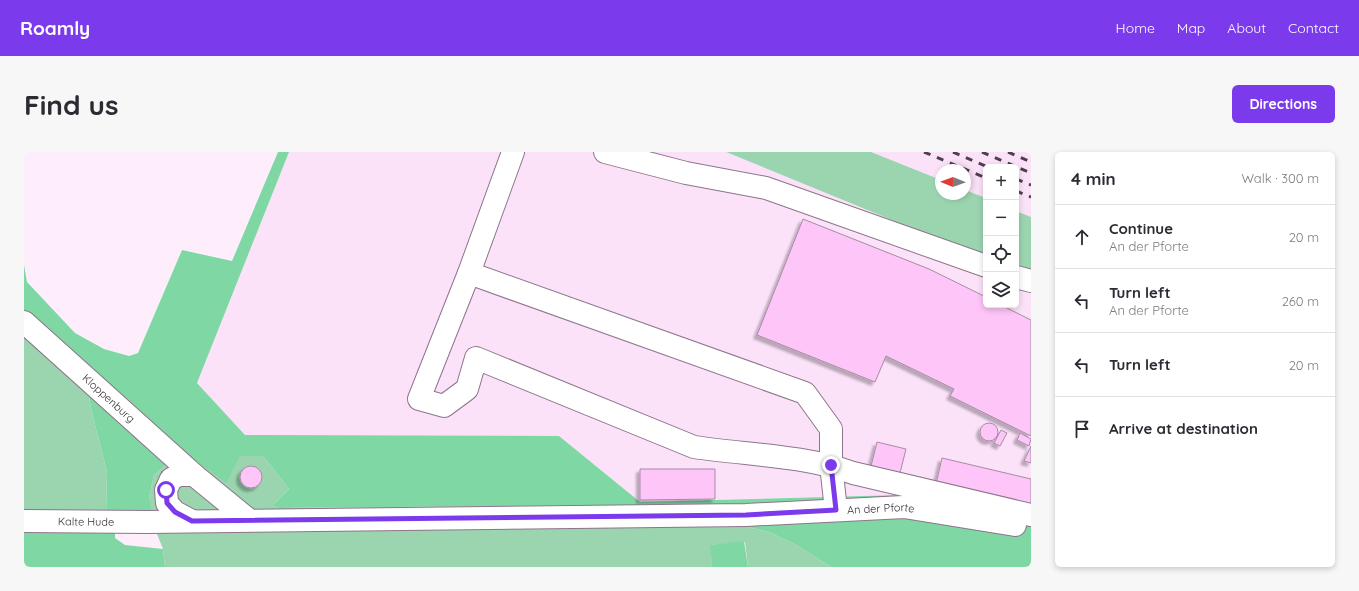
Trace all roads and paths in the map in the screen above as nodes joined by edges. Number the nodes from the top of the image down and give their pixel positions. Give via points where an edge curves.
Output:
1 (513, 152) edge
2 (605, 152) edge
3 (983, 265) edge
4 (469, 273) junction
5 (1019, 277) edge
6 (1031, 281) edge
7 (24, 322) edge
8 (831, 465) junction
9 (194, 475) junction
10 (836, 510) junction
11 (1031, 515) edge
12 (249, 520) junction
13 (24, 521) edge
14 (192, 521) junction
15 (147, 522) joint
16 (1031, 528) edge

1 - 4 street
2 - 3 street via 686,174 766,188
4 - 8 street via 805,393 831,429
4 - 8 street via 419,400 444,406 468,389 476,358 694,447
5 - 6 street
7 - 9 street, Kloppenburg
8 - 10 street
8 - 11 street via 853,473
9 - 12 street
9 - 14 street, An der Pforte via 179,475 171,479 166,490 167,503 175,512
10 - 12 street, An der Pforte via 746,515
10 - 16 street, An der Pforte via 904,507
12 - 14 street, An der Pforte
13 - 15 street, Kalte Hude
14 - 15 street, An der Pforte

